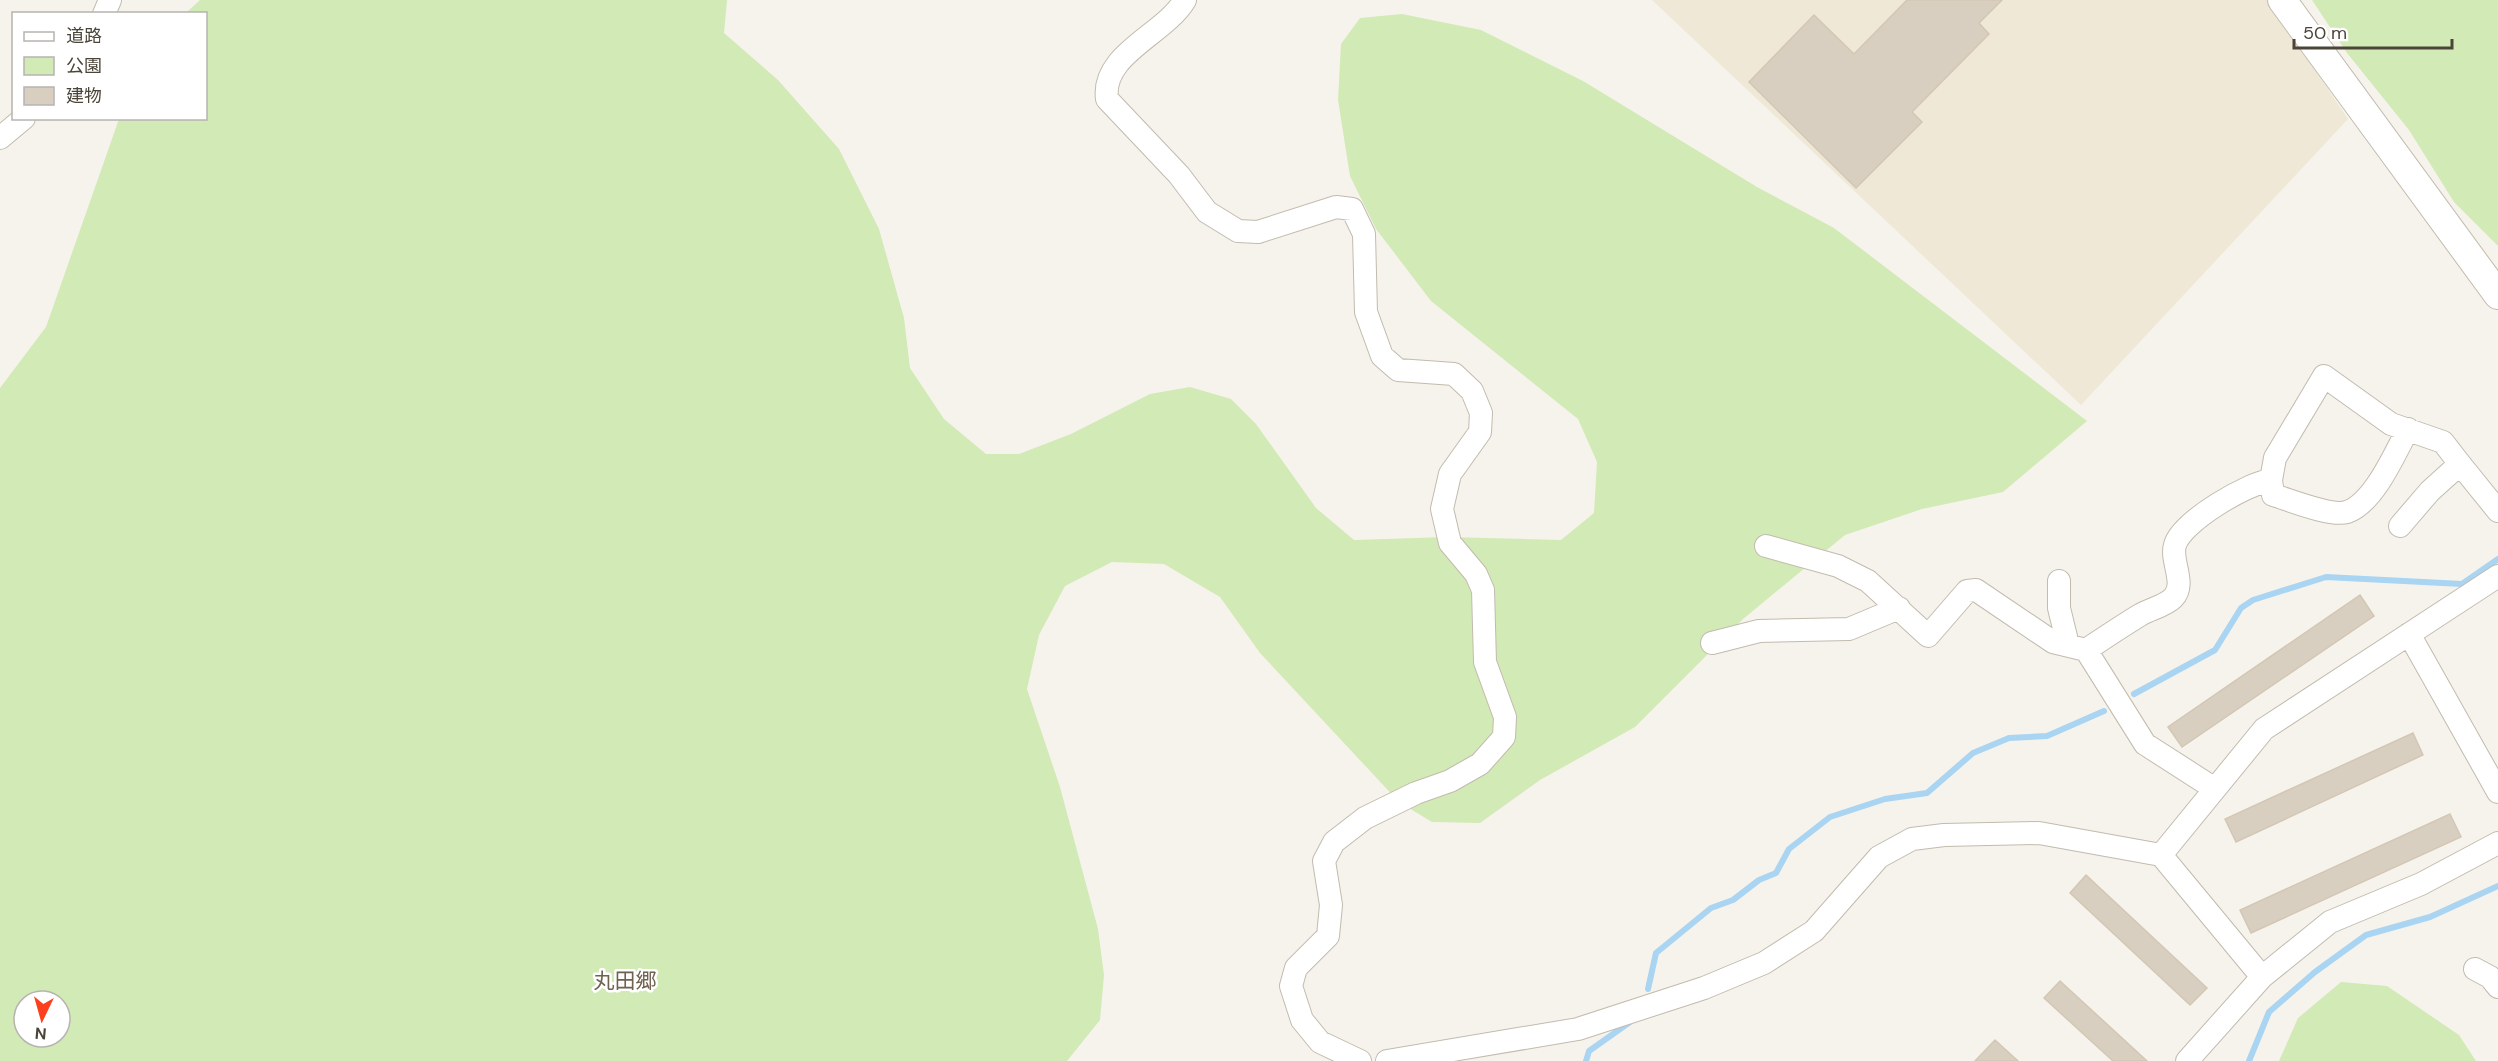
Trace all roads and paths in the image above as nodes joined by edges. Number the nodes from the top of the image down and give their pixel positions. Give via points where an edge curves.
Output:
1 (1185, 0) edge
2 (2282, 0) edge
3 (22, 120) edge
4 (0, 138) edge
5 (2498, 296) edge
6 (2408, 429) junction
7 (2460, 464) junction
8 (2271, 480) junction
9 (2498, 511) edge
10 (2400, 526) dead end
11 (1766, 546) dead end
12 (2498, 576) edge
13 (2059, 581) dead end
14 (1899, 608) junction
15 (2409, 634) junction
16 (1712, 643) dead end
17 (2077, 648) junction
18 (2215, 789) junction
19 (2498, 792) edge
20 (2498, 843) edge
21 (2161, 855) junction
22 (2475, 969) dead end
23 (2262, 977) junction
24 (2498, 987) edge
25 (1360, 1061) edge
26 (1387, 1061) edge
27 (2187, 1061) edge

1 - 25 street via 1177,14 1119,60 1105,87 1107,99 1179,175 1207,212 1238,231 1258,232 1336,207 1352,209 1364,234 1366,312 1382,356 1398,370 1454,374 1472,391 1481,414 1480,432 1450,474 1442,509 1450,543 1476,574 1483,590 1485,662 1505,717 1504,737 1480,764 1365,818 1334,842 1324,861 1331,905 1329,936 1296,968 1291,986 1302,1020 1320,1042
2 - 5 street
3 - 4 street
6 - 7 street via 2444,442
6 - 8 street via 2373,489 2359,505 2346,512 2273,495
6 - 8 street via 2391,424 2324,376 2275,458
7 - 9 street
7 - 10 street via 2430,490
8 - 17 street via 2259,482 2201,515 2184,531 2175,545 2178,589 2173,598
11 - 14 street via 1838,566 1868,581
12 - 15 street
13 - 17 street via 2059,608
14 - 16 street via 1849,629 1759,631
14 - 17 street via 1928,636 1967,591 1976,590 2053,642
15 - 18 street via 2264,729
15 - 19 street
17 - 18 street via 2145,744
18 - 21 street
20 - 23 street via 2421,884 2330,922
21 - 23 street
21 - 26 street via 2039,833 1912,839 1879,857 1814,931 1764,963 1724,980 1578,1029
22 - 24 street
23 - 27 street

